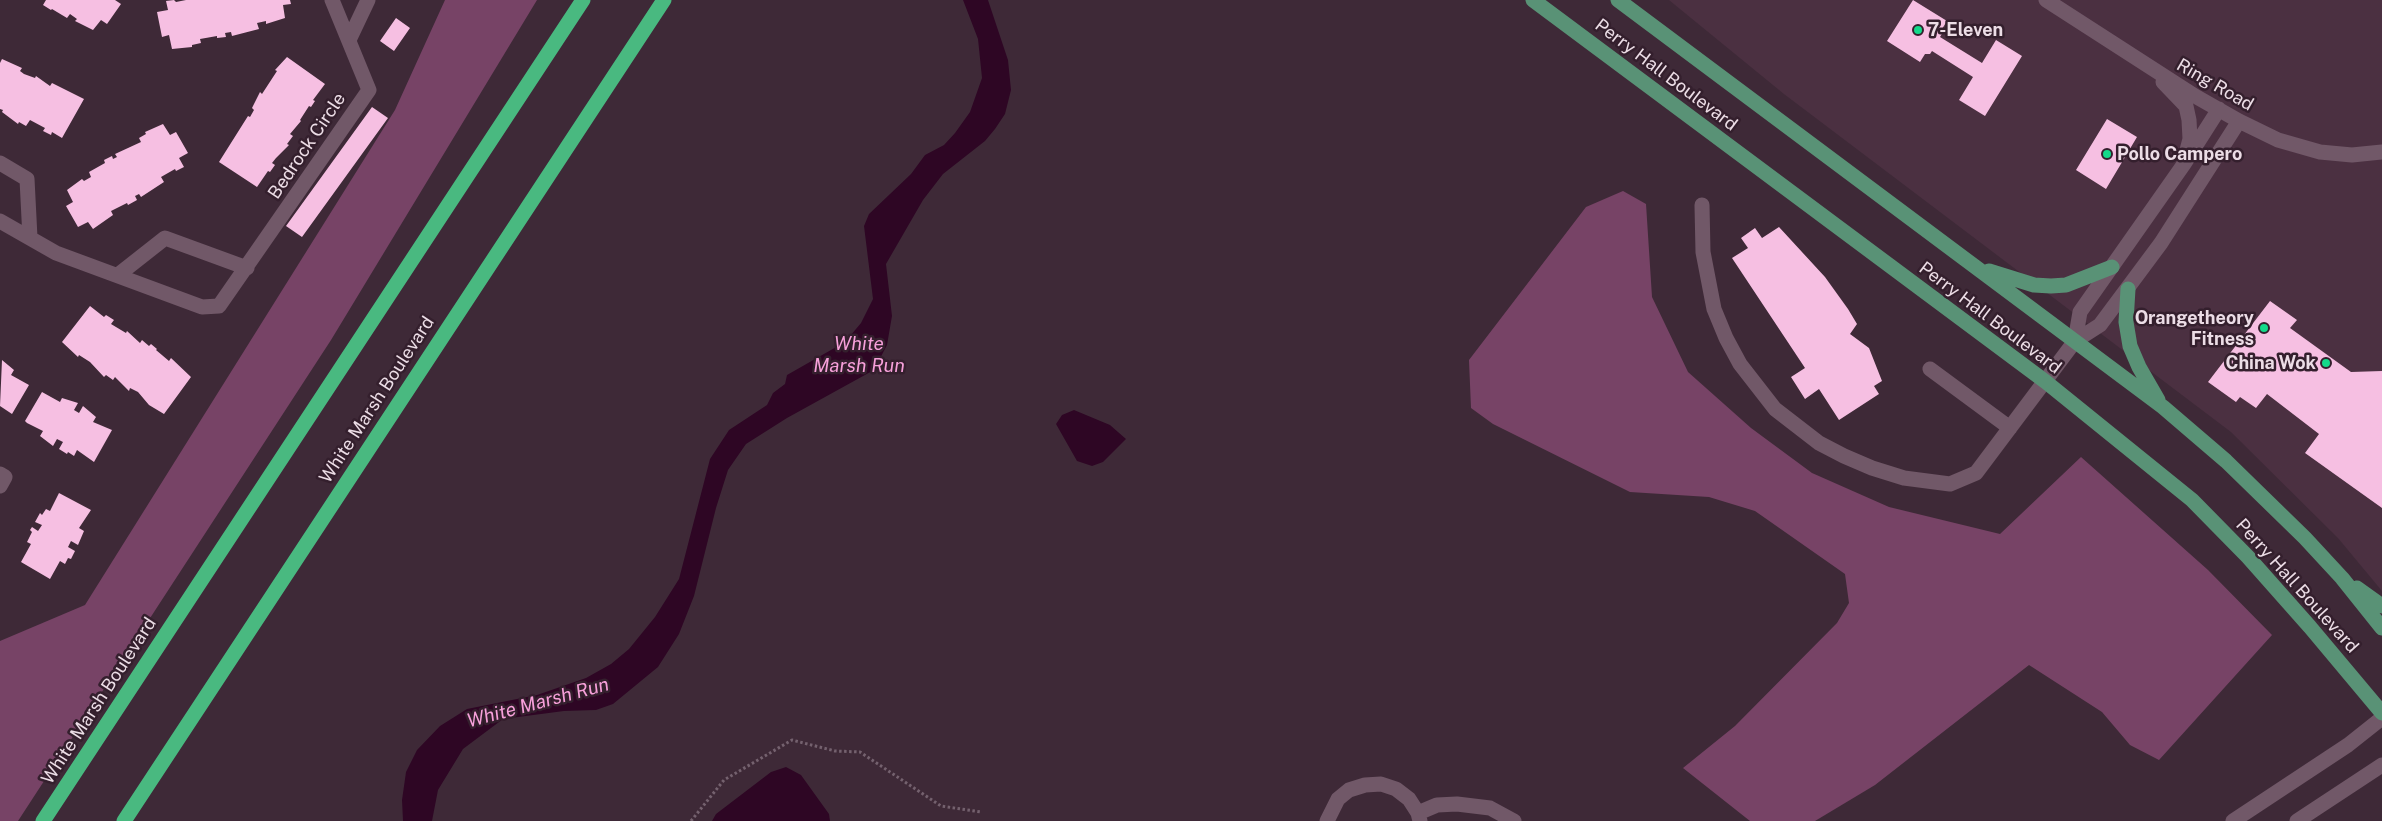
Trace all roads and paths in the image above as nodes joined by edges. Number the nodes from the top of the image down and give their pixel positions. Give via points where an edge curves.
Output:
1 (332, 0) edge
2 (368, 0) edge
3 (583, 0) edge
4 (664, 0) edge
5 (669, 0) edge
6 (1533, 0) edge
7 (1618, 0) edge
8 (2046, 0) edge
9 (639, 38) junction
10 (349, 40) junction
11 (2148, 67) junction
12 (2218, 110) junction
13 (2239, 121) junction
14 (2382, 152) edge
15 (0, 163) edge
16 (2184, 164) junction
17 (1702, 205) dead end
18 (0, 221) edge
19 (30, 238) junction
20 (2112, 267) junction
21 (247, 268) junction
22 (1977, 268) junction
23 (118, 275) junction
24 (2128, 288) junction
25 (2075, 341) junction
26 (1930, 369) dead end
27 (2046, 382) junction
28 (2163, 408) junction
29 (2010, 428) junction
30 (0, 474) edge
31 (0, 486) edge
32 (2342, 578) junction
33 (2382, 606) edge
34 (2382, 628) edge
35 (2382, 713) edge
36 (2382, 718) edge
37 (2382, 765) edge
38 (981, 812) dead end
39 (1419, 817) edge
40 (44, 821) edge
41 (124, 821) edge
42 (691, 821) edge
43 (1327, 821) edge
44 (1514, 821) edge
45 (2233, 821) edge
46 (2297, 821) edge

1 - 10 street, Bedrock Circle
2 - 10 street
3 - 40 highway, White Marsh Boulevard
4 - 9 highway, White Marsh Boulevard
5 - 9 highway
6 - 27 main road, Perry Hall Boulevard
7 - 22 main road, Perry Hall Boulevard
8 - 11 street, Ring Road
9 - 41 highway, White Marsh Boulevard
10 - 21 street, Bedrock Circle via 369,90
11 - 12 street, Ring Road
11 - 16 street via 2186,106 2190,138
12 - 13 street, Ring Road
12 - 16 street
13 - 14 street, Ring Road via 2300,148 2336,154
13 - 24 street via 2161,243
15 - 19 street via 27,178
16 - 20 street
17 - 29 street via 1703,252 1708,282 1714,309 1726,338 1756,387 1797,428 1819,443 1872,468 1904,478 1950,484 1976,473
18 - 19 street, Bedrock Circle
19 - 23 street, Bedrock Circle via 56,253
20 - 22 main road via 2066,285 2051,286 2034,285
20 - 25 street via 2080,312
21 - 23 street via 165,238
21 - 23 street, Bedrock Circle via 224,302 214,308 202,307
22 - 25 main road, Perry Hall Boulevard
24 - 25 street via 2100,325
24 - 28 main road via 2126,322 2130,346
25 - 27 street
25 - 28 main road, Perry Hall Boulevard
26 - 29 street
27 - 29 street
27 - 35 main road, Perry Hall Boulevard via 2192,500 2248,557
28 - 32 main road, Perry Hall Boulevard via 2260,492
30 - 31 street via 5,477
32 - 33 main road
32 - 34 main road, Perry Hall Boulevard
36 - 45 street
37 - 46 street
38 - 42 path via 941,806 860,752 835,751 792,740 724,780
39 - 43 street via 1409,799 1381,784 1349,790 1338,799
39 - 44 street via 1437,805 1458,804 1490,808

